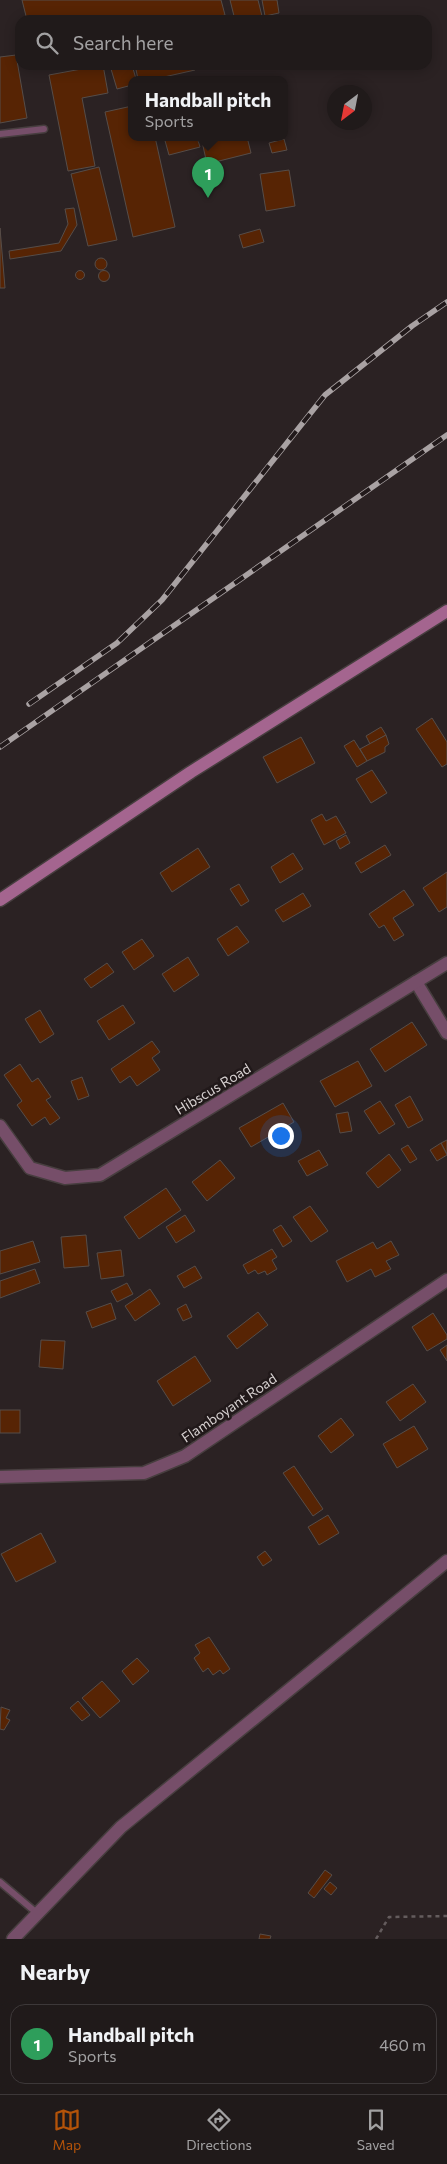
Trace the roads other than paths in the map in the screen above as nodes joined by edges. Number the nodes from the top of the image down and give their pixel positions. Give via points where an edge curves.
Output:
1 (44, 129) dead end
2 (0, 134) edge
3 (447, 611) edge
4 (0, 900) edge
5 (447, 962) edge
6 (416, 982) junction
7 (447, 1033) edge
8 (0, 1126) edge
9 (447, 1280) edge
10 (0, 1477) edge
11 (447, 1561) edge
12 (0, 1882) edge
13 (38, 1914) junction
14 (13, 1939) edge

1 - 2 lane
3 - 4 street via 192,772
5 - 6 street, Hibscus Road
6 - 7 street
6 - 8 street, Hibscus Road via 100,1175 65,1178 30,1168
9 - 10 street, Flamboyant Road via 185,1456 144,1473
11 - 13 street via 121,1826
12 - 13 lane
13 - 14 street

